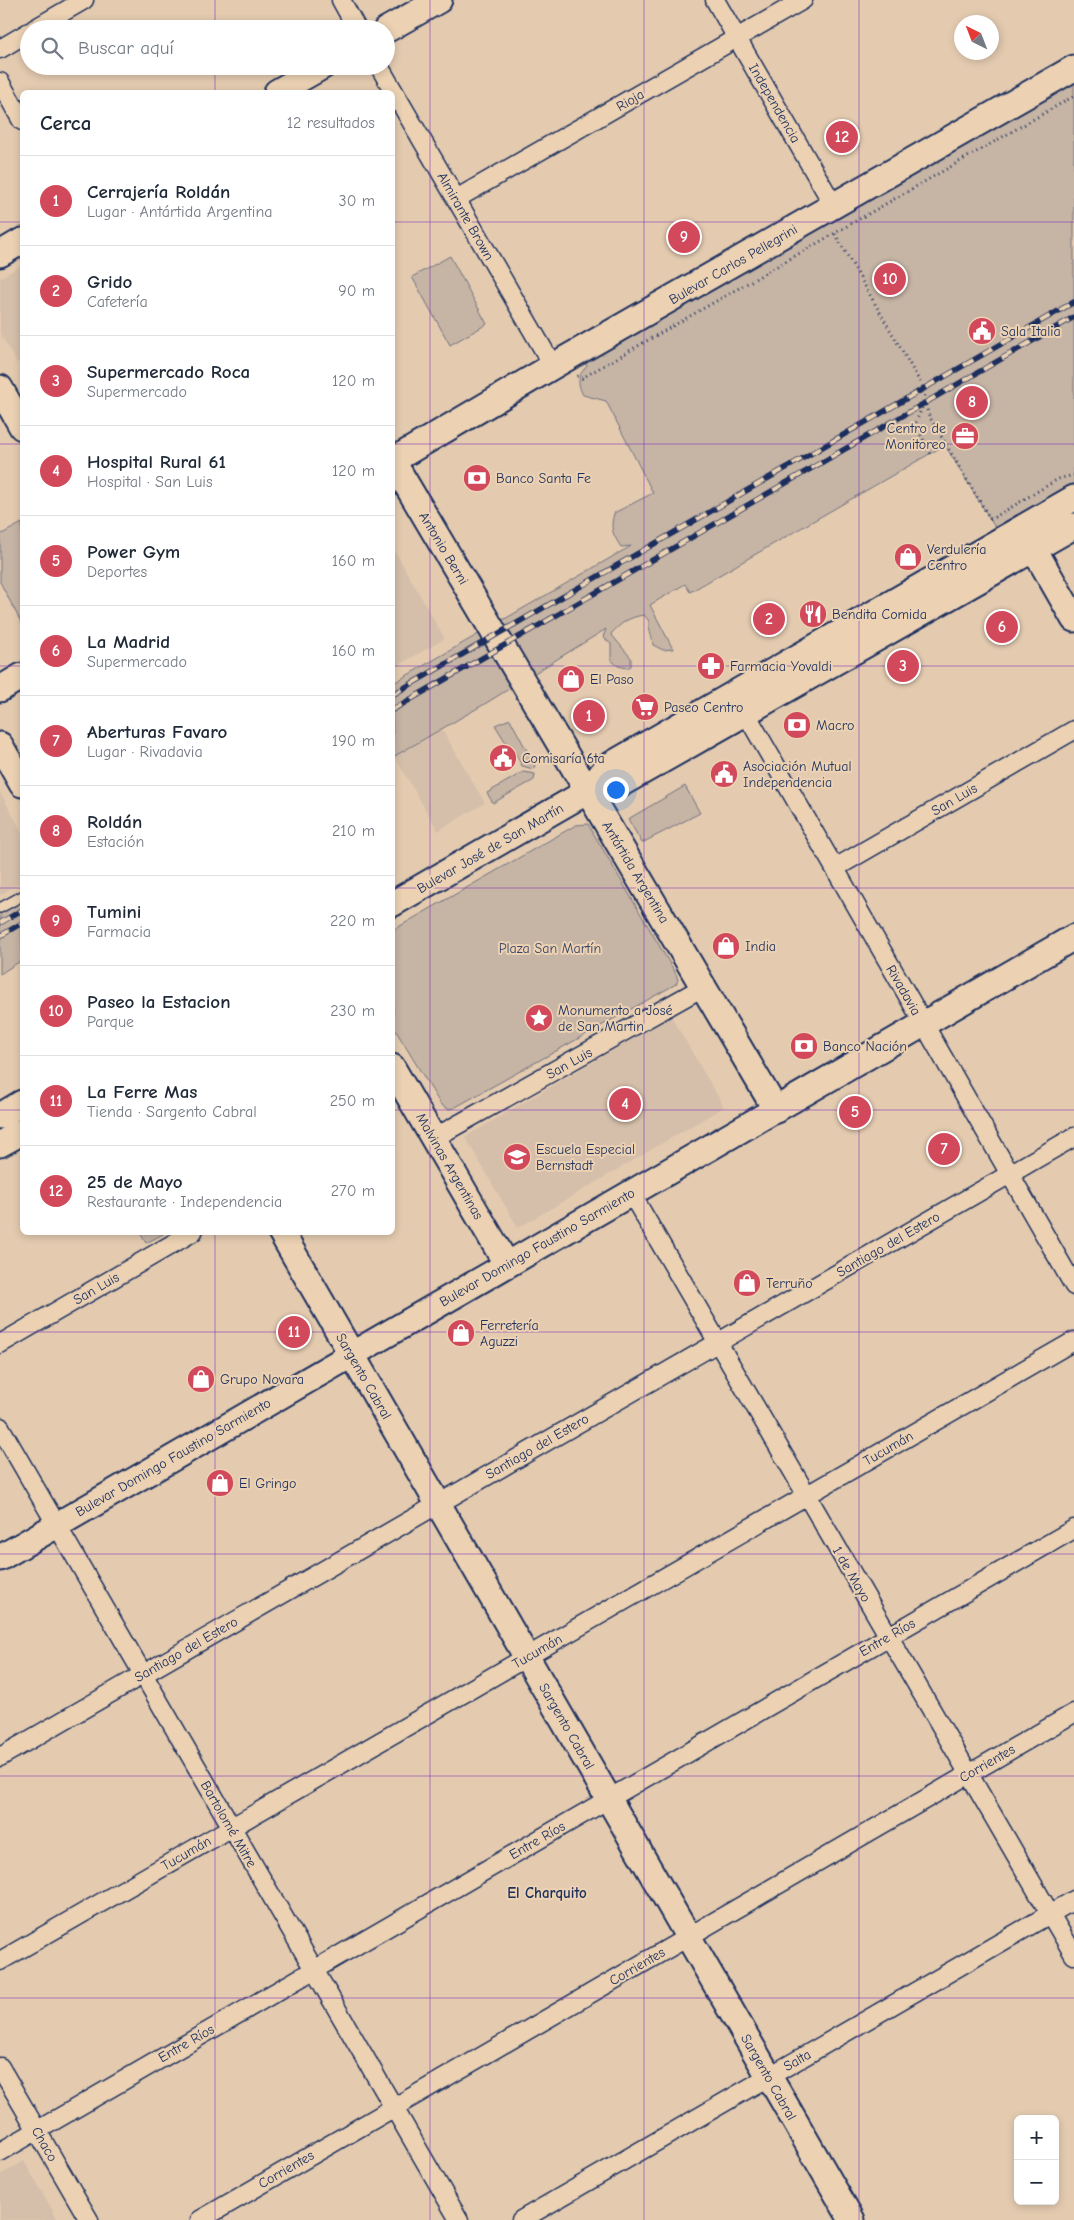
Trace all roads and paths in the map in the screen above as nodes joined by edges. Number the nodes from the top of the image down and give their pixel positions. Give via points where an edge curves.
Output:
1 (84, 0) edge
2 (341, 0) edge
3 (438, 0) edge
4 (715, 0) edge
5 (803, 0) edge
6 (50, 20) edge
7 (352, 20) edge
8 (395, 25) edge
9 (20, 37) edge
10 (737, 38) junction
11 (0, 49) edge
12 (1074, 68) edge
13 (307, 75) edge
14 (384, 75) edge
15 (0, 82) edge
16 (281, 90) edge
17 (393, 90) edge
18 (395, 94) edge
19 (1074, 96) edge
20 (20, 117) edge
21 (456, 199) junction
22 (834, 206) junction
23 (835, 234) junction
24 (20, 242) edge
25 (0, 254) edge
26 (553, 366) junction
27 (0, 388) edge
28 (924, 403) junction
29 (20, 416) edge
30 (931, 454) dead end
31 (395, 460) edge
32 (395, 464) edge
33 (1058, 479) dead end
34 (1074, 498) edge
35 (1074, 526) edge
36 (1012, 534) junction
37 (1074, 619) edge
38 (496, 635) joint
39 (20, 677) edge
40 (0, 689) edge
41 (740, 703) junction
42 (1074, 730) edge
43 (0, 746) edge
44 (20, 781) edge
45 (588, 791) junction
46 (835, 868) junction
47 (20, 897) edge
48 (395, 902) edge
49 (0, 908) edge
50 (1074, 937) edge
51 (703, 987) junction
52 (924, 1024) junction
53 (395, 1072) edge
54 (20, 1104) edge
55 (776, 1110) junction
56 (0, 1116) edge
57 (20, 1133) edge
58 (1074, 1136) edge
59 (434, 1138) junction
60 (0, 1144) edge
61 (1010, 1174) junction
62 (631, 1193) junction
63 (188, 1235) edge
64 (283, 1235) edge
65 (507, 1265) junction
66 (1074, 1286) edge
67 (1074, 1340) edge
68 (718, 1342) junction
69 (0, 1344) edge
70 (352, 1354) junction
71 (0, 1427) edge
72 (806, 1495) junction
73 (438, 1504) junction
74 (56, 1525) junction
75 (1074, 1529) edge
76 (0, 1558) edge
77 (888, 1636) junction
78 (526, 1657) junction
79 (143, 1674) junction
80 (1074, 1713) edge
81 (0, 1757) edge
82 (968, 1774) junction
83 (608, 1798) junction
84 (231, 1827) junction
85 (1074, 1900) edge
86 (1050, 1914) junction
87 (688, 1936) junction
88 (1074, 1955) edge
89 (0, 1961) edge
90 (313, 1969) junction
91 (0, 2067) edge
92 (769, 2076) junction
93 (393, 2107) junction
94 (37, 2131) junction
95 (0, 2152) edge
96 (89, 2220) edge
97 (200, 2220) edge
98 (458, 2220) edge
99 (520, 2220) edge
100 (852, 2220) edge

1 - 6 street
2 - 7 street
3 - 8 main road
4 - 10 street, Independencia
5 - 10 street, Rioja
9 - 11 street
10 - 21 street, Rioja
10 - 22 street, Independencia
12 - 22 main road, Bulevar Carlos Pellegrini
13 - 16 main road
14 - 17 street, Almirante Brown
15 - 20 street
18 - 21 street, Almirante Brown
19 - 23 path
21 - 26 street, Almirante Brown
22 - 26 main road, Bulevar Carlos Pellegrini
23 - 26 path via 582,378
23 - 28 path via 924,389
24 - 25 main road
26 - 31 main road, Bulevar Carlos Pellegrini
27 - 29 main road
28 - 30 path via 915,424
28 - 36 path via 945,445
32 - 38 main road, Antonio Berni
33 - 36 path
34 - 36 main road, Bulevar José de San Martín
35 - 36 main road, Bulevar José de San Martín
36 - 37 main road
36 - 41 main road, Bulevar José de San Martín
36 - 41 main road, Bulevar José de San Martín
38 - 45 main road, Antártida Argentina
39 - 40 main road
41 - 45 main road, Bulevar José de San Martín via 617,786
41 - 46 street, Rivadavia
42 - 46 street, San Luis
43 - 44 main road
45 - 48 main road, Bulevar José de San Martín
45 - 51 main road, Antártida Argentina
46 - 52 street, Rivadavia
47 - 49 lane
50 - 52 main road, Bulevar Domingo Faustino Sarmiento
51 - 55 main road, Antártida Argentina
51 - 59 street, San Luis
52 - 55 main road, Bulevar Domingo Faustino Sarmiento
52 - 61 street, Rivadavia
53 - 59 main road, Malvinas Argentinas
54 - 56 main road
55 - 62 main road, Bulevar Domingo Faustino Sarmiento
57 - 60 main road
58 - 61 street, Santiago del Estero
59 - 65 main road, Malvinas Argentinas
61 - 66 street, Rivadavia
61 - 68 street, Santiago del Estero
62 - 65 main road, Bulevar Domingo Faustino Sarmiento
62 - 68 street, 1 de Mayo
63 - 69 street, San Luis
64 - 70 main road, Sargento Cabral
65 - 70 main road, Bulevar Domingo Faustino Sarmiento
67 - 72 street, Tucumán
68 - 72 street, 1 de Mayo
68 - 73 street, Santiago del Estero
70 - 73 main road, Sargento Cabral
70 - 74 main road, Bulevar Domingo Faustino Sarmiento
71 - 74 street, Bartolomé Mitre
72 - 77 street, 1 de Mayo
72 - 78 street, Tucumán
73 - 78 main road, Sargento Cabral
73 - 79 street, Santiago del Estero
74 - 76 main road, Bulevar Domingo Faustino Sarmiento
74 - 79 street, Bartolomé Mitre
75 - 77 street, Entre Ríos
77 - 82 street, 1 de Mayo
77 - 83 street, Entre Ríos
78 - 83 main road, Sargento Cabral
78 - 84 street, Tucumán
79 - 81 street, Santiago del Estero
79 - 84 street, Bartolomé Mitre
80 - 82 street, Corrientes
82 - 86 street, 1 de Mayo
82 - 87 street, Corrientes
83 - 87 main road, Sargento Cabral
83 - 90 street, Entre Ríos
84 - 89 street, Tucumán
84 - 90 street, Bartolomé Mitre
85 - 86 street, Salta
86 - 88 street, 1 de Mayo
86 - 92 street, Salta
87 - 92 main road, Sargento Cabral
87 - 93 street, Corrientes
90 - 93 street, Bartolomé Mitre
90 - 94 street, Entre Ríos
91 - 94 street, Chaco
92 - 99 street, Salta
92 - 100 main road, Sargento Cabral
93 - 97 street, Corrientes
93 - 98 street, Bartolomé Mitre
94 - 95 street, Entre Ríos
94 - 96 street, Chaco

